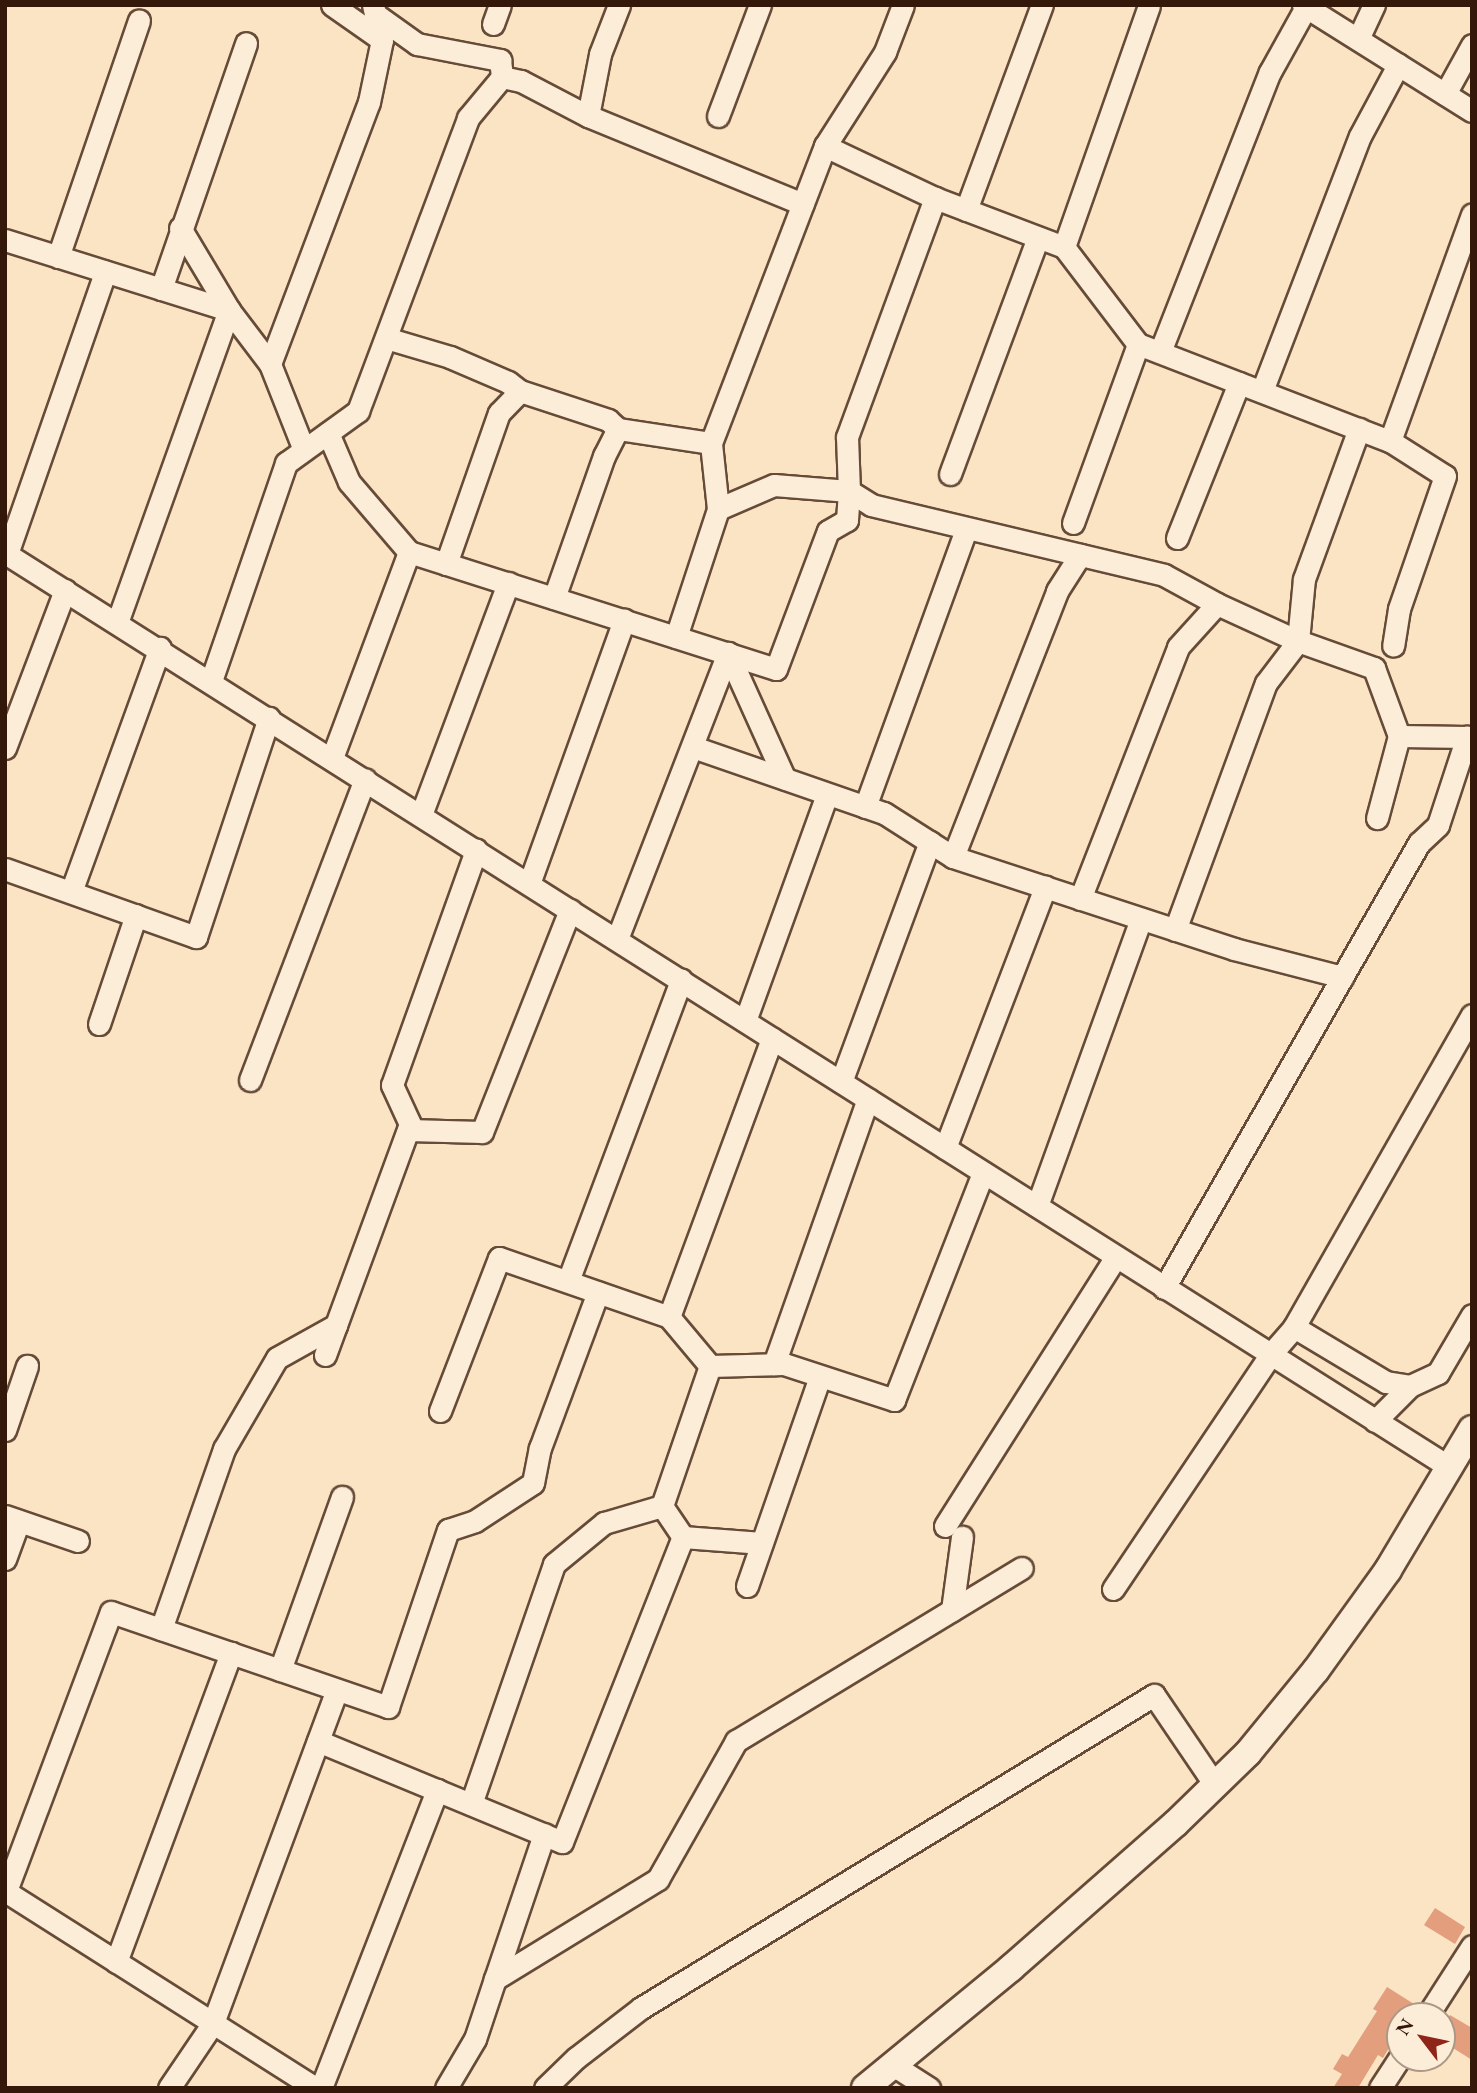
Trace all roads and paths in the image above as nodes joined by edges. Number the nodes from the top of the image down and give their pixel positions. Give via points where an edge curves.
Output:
1 (332, 5) edge
2 (373, 5) edge
3 (619, 5) edge
4 (760, 5) edge
5 (1042, 5) edge
6 (1149, 5) edge
7 (1374, 5) edge
8 (901, 6) edge
9 (1305, 6) edge
10 (139, 21) dead end
11 (1358, 39) junction
12 (246, 43) dead end
13 (1472, 45) edge
14 (1398, 65) junction
15 (502, 77) junction
16 (1445, 94) junction
17 (1472, 111) edge
18 (588, 116) junction
19 (718, 116) dead end
20 (825, 146) junction
21 (936, 198) junction
22 (803, 204) junction
23 (966, 210) junction
24 (1472, 215) edge
25 (180, 228) junction
26 (1038, 238) junction
27 (5, 240) edge
28 (1064, 247) junction
29 (58, 257) junction
30 (105, 272) junction
31 (161, 289) junction
32 (229, 310) junction
33 (386, 338) junction
34 (1138, 344) junction
35 (1160, 352) junction
36 (270, 364) junction
37 (1239, 383) junction
38 (520, 391) junction
39 (1262, 391) junction
40 (618, 429) junction
41 (1359, 429) junction
42 (328, 433) junction
43 (1390, 441) junction
44 (711, 443) junction
45 (304, 450) junction
46 (950, 474) dead end
47 (849, 491) junction
48 (719, 509) junction
49 (1073, 523) dead end
50 (966, 528) junction
51 (1177, 538) dead end
52 (409, 552) junction
53 (6, 553) edge
54 (1080, 555) junction
55 (446, 564) junction
56 (508, 583) junction
57 (65, 590) junction
58 (554, 598) junction
59 (1217, 604) junction
60 (624, 620) junction
61 (117, 622) junction
62 (676, 637) junction
63 (1298, 641) junction
64 (1393, 646) dead end
65 (160, 648) junction
66 (729, 653) junction
67 (211, 681) junction
68 (269, 718) junction
69 (1469, 733) edge
70 (1399, 736) junction
71 (693, 747) junction
72 (5, 748) edge
73 (332, 758) junction
74 (365, 779) junction
75 (785, 779) junction
76 (827, 794) junction
77 (865, 807) junction
78 (421, 815) junction
79 (1377, 818) dead end
80 (930, 842) junction
81 (476, 850) junction
82 (953, 857) junction
83 (7, 877) edge
84 (529, 884) junction
85 (1045, 887) junction
86 (71, 892) junction
87 (1080, 899) junction
88 (570, 909) junction
89 (136, 915) junction
90 (1141, 919) junction
91 (1175, 930) junction
92 (617, 939) junction
93 (1342, 977) junction
94 (681, 980) junction
95 (1472, 1014) edge
96 (745, 1021) junction
97 (99, 1024) dead end
98 (772, 1038) junction
99 (250, 1080) dead end
100 (841, 1082) junction
101 (868, 1099) junction
102 (408, 1130) junction
103 (945, 1148) junction
104 (984, 1172) junction
105 (1037, 1206) junction
106 (1116, 1257) junction
107 (568, 1282) junction
108 (1164, 1288) junction
109 (598, 1292) junction
110 (1472, 1315) edge
111 (669, 1317) junction
112 (336, 1325) junction
113 (1294, 1326) junction
114 (325, 1355) dead end
115 (1270, 1355) junction
116 (774, 1364) junction
117 (27, 1366) dead end
118 (709, 1366) junction
119 (820, 1376) junction
120 (1410, 1386) junction
121 (440, 1411) dead end
122 (1375, 1421) junction
123 (1472, 1429) edge
124 (5, 1430) edge
125 (1449, 1467) junction
126 (342, 1497) dead end
127 (662, 1506) junction
128 (12, 1519) edge
129 (683, 1537) junction
130 (78, 1541) dead end
131 (762, 1543) junction
132 (5, 1559) edge
133 (1022, 1568) dead end
134 (747, 1586) dead end
135 (1113, 1589) dead end
136 (952, 1610) junction
137 (161, 1629) junction
138 (231, 1653) junction
139 (280, 1670) junction
140 (337, 1690) junction
141 (318, 1741) junction
142 (1215, 1785) junction
143 (437, 1790) junction
144 (471, 1804) junction
145 (544, 1834) junction
146 (6, 1891) edge
147 (1472, 1946) edge
148 (117, 1962) junction
149 (495, 1979) junction
150 (1436, 2002) edge
151 (213, 2023) junction
152 (893, 2065) junction
153 (1390, 2072) edge
154 (169, 2088) edge
155 (315, 2088) edge
156 (321, 2088) edge
157 (446, 2088) edge
158 (545, 2088) edge
159 (865, 2088) edge
160 (929, 2088) edge
161 (1380, 2088) edge

1 - 36 street via 382,40 369,102
2 - 15 street via 375,14 418,44 500,60
3 - 18 street via 600,54
4 - 19 street
5 - 23 street
6 - 28 street
7 - 11 street
8 - 20 street via 885,52
9 - 11 street
9 - 35 street via 1270,72
10 - 29 street
11 - 14 street
12 - 25 street
13 - 16 street
14 - 16 street
14 - 39 street via 1360,136
15 - 18 street via 521,81
15 - 33 street via 468,118
16 - 17 street
18 - 22 street
20 - 21 street
20 - 22 street
21 - 23 street
21 - 47 street via 847,437
22 - 44 street
23 - 26 street
24 - 43 street
25 - 31 street
25 - 32 street
26 - 28 street
26 - 46 street
27 - 29 street
28 - 34 street
29 - 30 street
30 - 31 street
30 - 53 street
31 - 32 street
32 - 36 street
32 - 61 street
33 - 38 street via 450,357
33 - 42 street via 358,411
34 - 35 street
34 - 49 street
35 - 37 street
36 - 45 street
37 - 39 street
37 - 51 street
38 - 40 street via 608,420
38 - 55 street via 499,413
39 - 41 street
40 - 44 street
40 - 58 street via 604,456
41 - 43 street
41 - 63 street via 1304,579
42 - 45 street
42 - 52 street via 349,482
43 - 64 street via 1445,476 1399,609
44 - 48 street
45 - 67 street via 286,463
47 - 48 street via 774,485
47 - 50 street via 870,505
47 - 66 street via 847,520 828,531 776,669
48 - 62 street
50 - 54 street
50 - 77 street
52 - 55 street
52 - 73 street
53 - 57 street
54 - 59 street via 1164,575
54 - 82 street via 1057,591
55 - 56 street
56 - 58 street
56 - 78 street
57 - 61 street
57 - 72 street
58 - 60 street
59 - 63 street
59 - 87 street via 1178,647
60 - 62 street
60 - 84 street
61 - 65 street
62 - 66 street
63 - 70 street via 1374,668
63 - 91 street via 1266,683
65 - 67 street
65 - 86 street
66 - 71 street
66 - 75 street
67 - 68 street
68 - 73 street
68 - 89 street via 196,937
69 - 70 street
69 - 93 street via 1438,825 1419,843
70 - 79 street
71 - 75 street
71 - 92 street
73 - 74 street
74 - 78 street
74 - 99 street
75 - 76 street
76 - 77 street
76 - 96 street
77 - 80 street via 884,813
78 - 81 street
80 - 82 street
80 - 100 street
81 - 84 street
81 - 102 street via 392,1085 410,1124
82 - 85 street
83 - 86 street
84 - 88 street
85 - 87 street
85 - 103 street
86 - 89 street
87 - 90 street
88 - 92 street
88 - 102 street via 482,1132
89 - 97 street
90 - 91 street
90 - 105 street
91 - 93 street
92 - 94 street
93 - 108 street
94 - 96 street
94 - 107 street
95 - 113 street
96 - 98 street
98 - 100 street
98 - 111 street
100 - 101 street
101 - 103 street
101 - 116 street
102 - 112 street
103 - 104 street
104 - 105 street
104 - 119 street via 894,1400
105 - 106 street
106 - 108 street
106 - 136 street via 953,1531
107 - 109 street
107 - 121 street via 499,1258
108 - 115 street
109 - 111 street
109 - 140 street via 540,1448 533,1483 475,1521 448,1530 388,1707
110 - 120 street via 1438,1373
111 - 118 street
112 - 114 street
112 - 137 street via 276,1358 224,1449
113 - 115 street
113 - 120 street via 1385,1382
115 - 122 street
115 - 135 street
116 - 118 street
116 - 119 street
117 - 124 street
118 - 127 street
119 - 131 street
120 - 122 street
122 - 125 street
123 - 125 street
125 - 142 street via 1388,1570 1316,1670 1248,1754
126 - 139 street
127 - 129 street
127 - 144 street via 604,1523 554,1564
128 - 130 street
128 - 132 street
129 - 131 street
129 - 145 street via 562,1842
131 - 134 street
133 - 136 street
136 - 149 street via 736,1741 658,1879
137 - 138 street
137 - 146 street via 111,1612
138 - 139 street
138 - 148 street
139 - 140 street
140 - 141 street
141 - 143 street
141 - 151 street
142 - 152 street via 1011,1968
142 - 158 street via 1154,1696 641,2008
143 - 144 street
143 - 156 street
144 - 145 street
145 - 149 street
146 - 148 street
147 - 150 street
148 - 151 street
149 - 157 street via 475,2039
151 - 154 street
151 - 155 street
152 - 159 street
152 - 160 street
153 - 161 street

